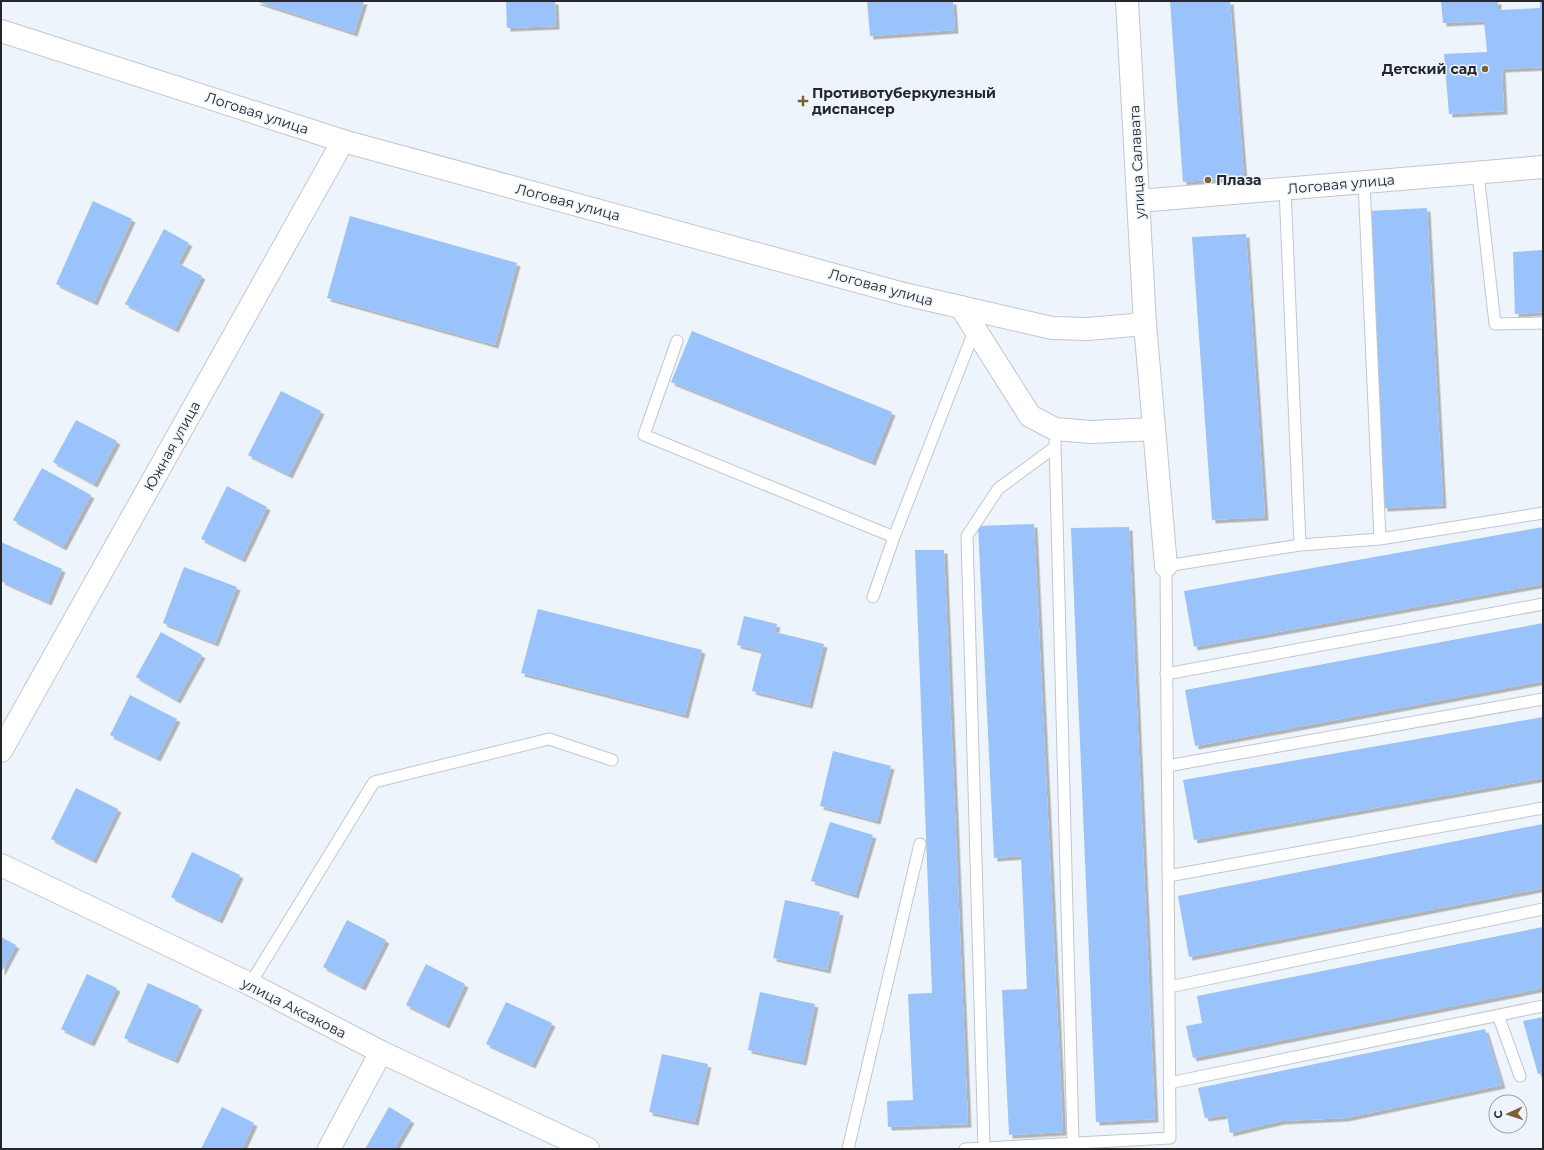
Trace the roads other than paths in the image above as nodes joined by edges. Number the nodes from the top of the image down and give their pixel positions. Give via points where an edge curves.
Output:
1 (1127, 1) edge
2 (1, 31) edge
3 (343, 141) junction
4 (1543, 167) edge
5 (1478, 172) junction
6 (1364, 182) junction
7 (1285, 188) junction
8 (1139, 201) junction
9 (961, 307) junction
10 (1543, 323) edge
11 (1145, 324) junction
12 (975, 329) junction
13 (677, 341) dead end
14 (1154, 429) junction
15 (1055, 438) junction
16 (1543, 513) edge
17 (894, 537) junction
18 (1380, 539) junction
19 (1300, 545) junction
20 (1166, 566) junction
21 (873, 597) dead end
22 (1543, 604) edge
23 (1166, 674) junction
24 (1543, 699) edge
25 (1, 751) edge
26 (612, 760) dead end
27 (1167, 766) junction
28 (1543, 808) edge
29 (920, 844) dead end
30 (1, 865) edge
31 (1168, 876) junction
32 (1543, 910) edge
33 (250, 984) junction
34 (1168, 987) junction
35 (1543, 1006) edge
36 (1498, 1016) junction
37 (382, 1052) junction
38 (1520, 1076) dead end
39 (1169, 1083) junction
40 (1073, 1143) junction
41 (984, 1148) junction
42 (329, 1149) edge
43 (588, 1149) edge
44 (848, 1149) edge
45 (964, 1149) edge

1 - 8 street, улица Салавата
2 - 3 street, Логовая улица
3 - 9 street, Логовая улица via 904,294
3 - 25 street, Южная улица
4 - 5 street, Логовая улица
5 - 6 street, Логовая улица
5 - 10 lane via 1495,324
6 - 7 street, Логовая улица
6 - 18 lane
7 - 8 street, Логовая улица
7 - 19 lane
8 - 11 street, улица Салавата
9 - 11 street, Логовая улица via 1052,328 1088,329
9 - 12 street
11 - 14 street, улица Салавата
12 - 15 street via 1030,416
12 - 17 lane
13 - 17 lane via 644,435
14 - 15 street via 1092,432
14 - 20 street, улица Салавата
15 - 40 lane
15 - 41 lane via 998,489 967,536
16 - 18 lane
17 - 21 lane
18 - 19 lane
19 - 20 lane
20 - 23 lane
22 - 23 lane
23 - 27 lane
24 - 27 lane
26 - 33 lane via 549,739 374,782
27 - 31 lane
28 - 31 lane
29 - 44 lane
30 - 33 street, улица Аксакова
31 - 34 lane
32 - 34 lane
33 - 37 street, улица Аксакова
34 - 39 lane
35 - 36 lane
36 - 38 lane
36 - 39 lane
37 - 42 street
37 - 43 street, улица Аксакова
39 - 40 lane via 1170,1138
40 - 41 lane
41 - 45 lane

